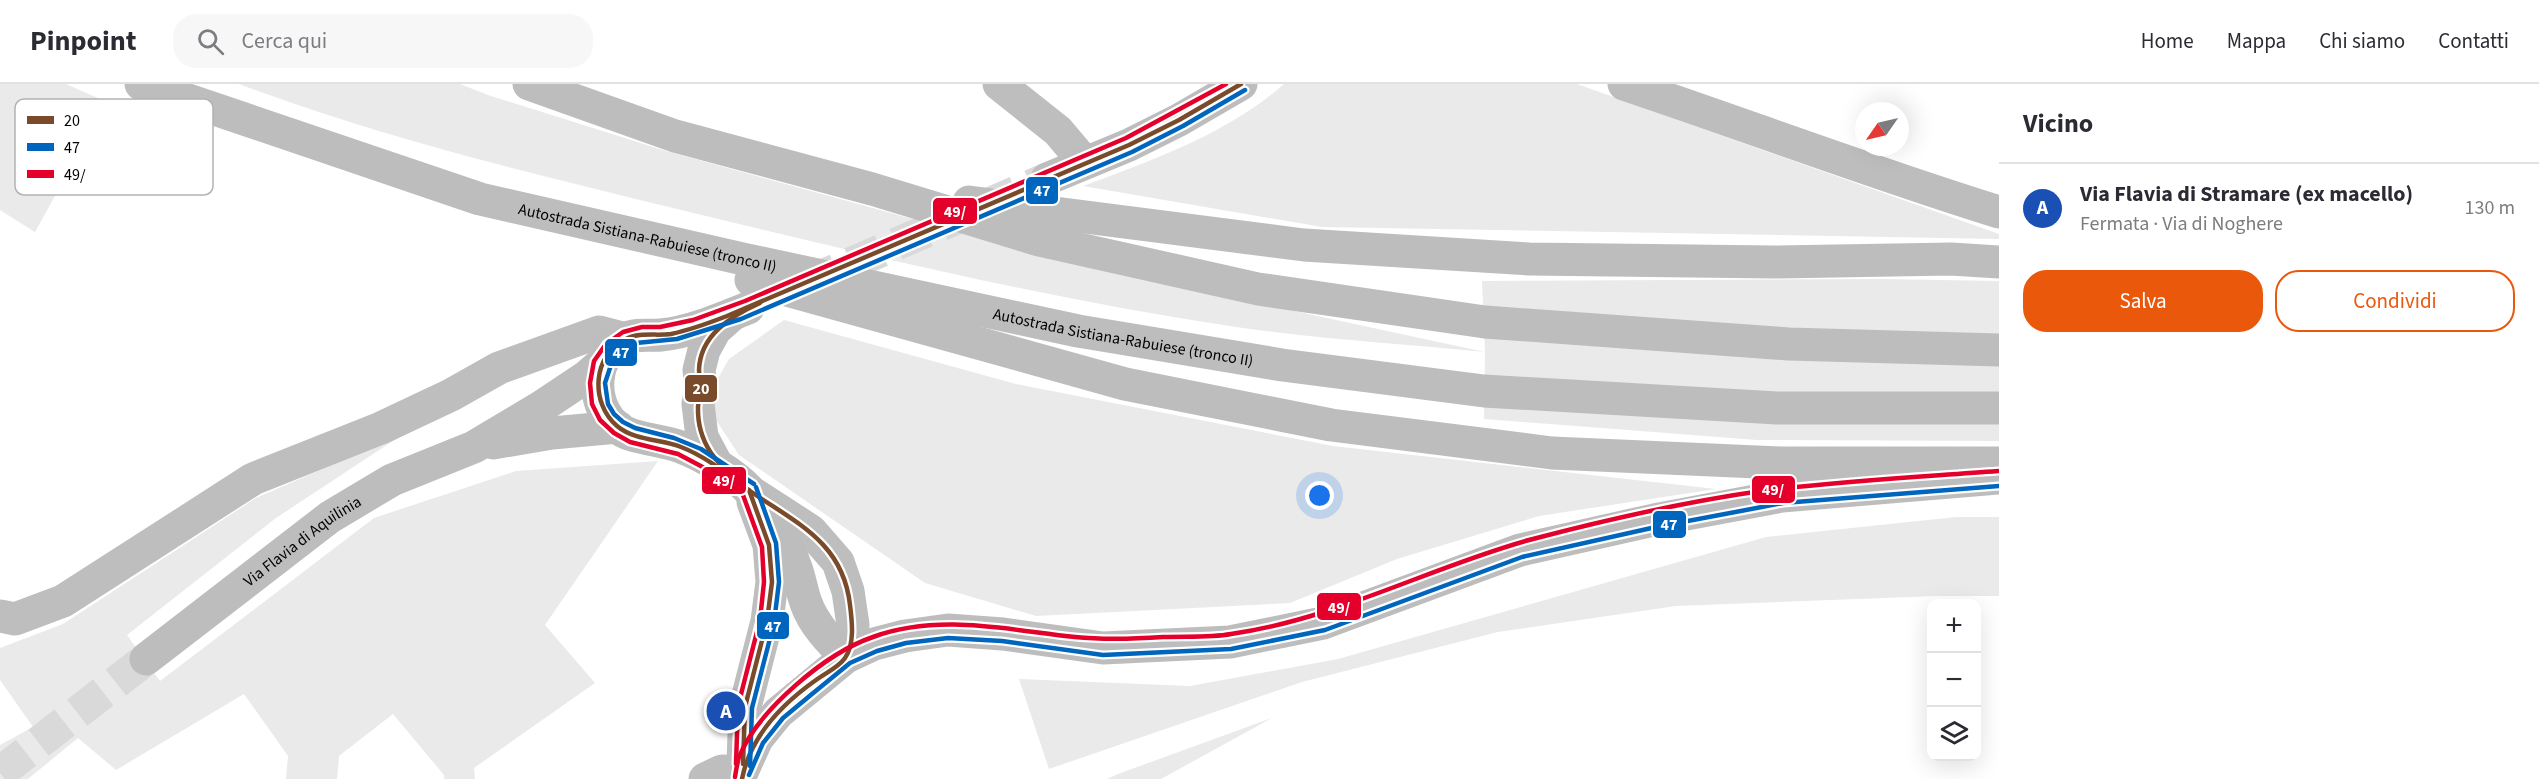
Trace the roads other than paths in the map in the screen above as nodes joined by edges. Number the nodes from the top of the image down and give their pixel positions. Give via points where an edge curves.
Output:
1 (141, 84) edge
2 (529, 84) edge
3 (999, 84) edge
4 (1241, 84) edge
5 (1624, 84) edge
6 (185, 99) edge
7 (213, 108) edge
8 (1085, 163) junction
9 (1047, 179) tunnel mouth
10 (872, 189) junction
11 (1999, 212) edge
12 (591, 223) junction
13 (1999, 262) edge
14 (661, 335) junction
15 (626, 339) junction
16 (1999, 350) edge
17 (600, 365) junction
18 (699, 370) junction
19 (698, 404) junction
20 (1999, 408) edge
21 (633, 433) junction
22 (474, 447) junction
23 (1999, 463) edge
24 (718, 467) junction
25 (1999, 478) edge
26 (749, 490) junction
27 (0, 616) edge
28 (846, 657) junction
29 (146, 659) tunnel mouth
30 (742, 775) edge
31 (705, 779) edge

1 - 6 main road, Autostrada Sistiana-Rabuiese (tronco II)
2 - 10 main road via 675,136
3 - 8 street via 1058,131
4 - 8 main road via 1179,120
5 - 11 main road
7 - 12 main road, Autostrada Sistiana-Rabuiese (tronco II) via 480,199
8 - 9 main road
10 - 13 main road via 1304,245 1529,259
10 - 16 main road via 1040,240 1258,289 1485,322 1789,344
12 - 20 main road, Autostrada Sistiana-Rabuiese (tronco II) via 1078,331 1282,365 1484,391 1777,408
12 - 23 main road via 773,288 1102,378 1331,425 1552,453 1781,464
14 - 15 main road via 643,334
14 - 18 main road via 678,342 691,354
14 - 18 main road via 740,311 715,330
15 - 17 main road
15 - 27 street via 599,332 499,368 381,428 253,479 63,601 15,618
17 - 21 main road via 599,401 606,415
17 - 22 main road, Via Flavia di Aquilinia
18 - 19 main road
19 - 21 main road via 691,418 663,436
19 - 24 main road via 702,437
21 - 22 main road, Via Flavia di Aquilinia via 552,433
21 - 24 main road via 681,447
22 - 29 main road, Via Flavia di Aquilinia via 392,480 330,517
24 - 26 main road
25 - 28 main road via 1782,496 1654,520 1520,550 1323,623 1230,642 1102,648 948,630 874,644
26 - 28 main road via 781,533 806,604 823,633
26 - 28 street via 811,531 838,562 848,591 853,625
26 - 30 street via 768,545 772,582 767,621 745,707
28 - 30 street via 778,713 757,739
30 - 31 street via 722,771

